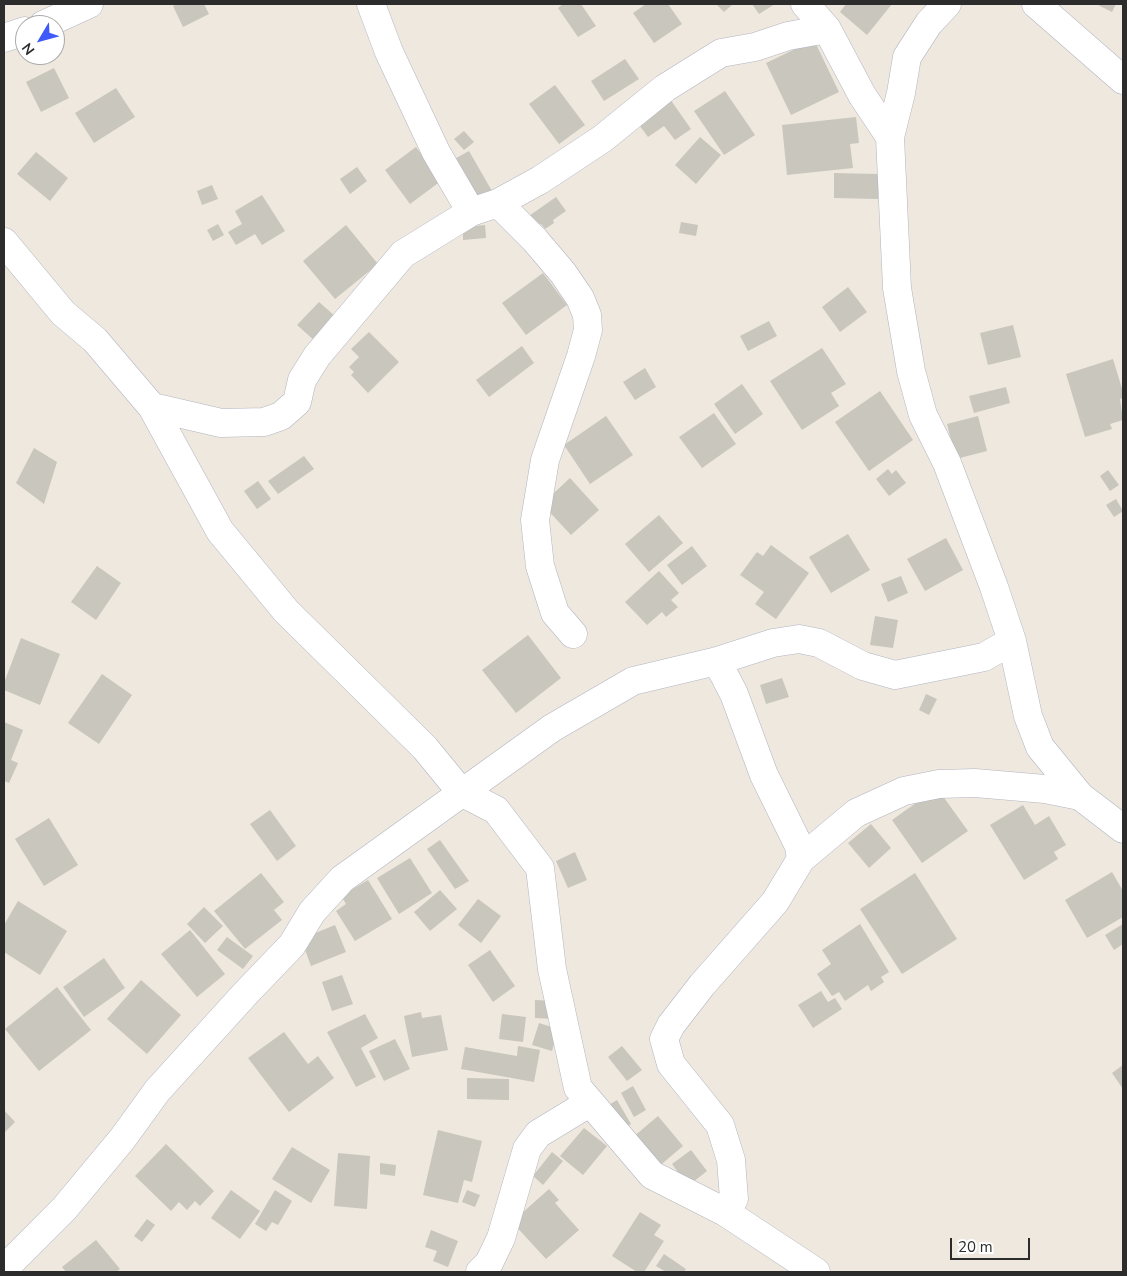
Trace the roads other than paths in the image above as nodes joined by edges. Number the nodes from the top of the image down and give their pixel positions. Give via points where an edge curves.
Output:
1 (89, 4) edge
2 (371, 4) edge
3 (805, 4) edge
4 (947, 4) edge
5 (1036, 4) edge
6 (65, 15) edge
7 (827, 29) junction
8 (1123, 80) edge
9 (890, 136) junction
10 (498, 203) junction
11 (472, 212) junction
12 (4, 242) edge
13 (152, 407) junction
14 (572, 634) dead end
15 (1012, 641) junction
16 (717, 661) junction
17 (461, 792) junction
18 (1080, 796) junction
19 (1123, 829) edge
20 (801, 859) junction
21 (589, 1103) junction
22 (725, 1212) junction
23 (4, 1269) edge
24 (480, 1272) edge
25 (816, 1272) edge

1 - 6 street
2 - 11 street via 385,44 436,152
3 - 7 street
4 - 9 street via 907,57
5 - 8 street
7 - 9 street via 862,96
7 - 10 street via 721,53 665,88 602,139
9 - 15 street via 897,288 911,371 923,415 947,463
10 - 11 street
10 - 14 street via 536,240 563,273 587,315 588,330 582,356 545,460 535,520 540,566 555,613
11 - 13 street via 403,254 317,356 302,380 297,402 282,416 264,422 221,424
12 - 13 street via 63,313 95,340
13 - 17 street via 220,531 286,611 425,748
15 - 16 street via 984,657 895,675 863,666 819,643 799,639 773,642
15 - 18 street via 1028,716 1040,747
16 - 17 street via 633,681 552,728
16 - 20 street via 734,694 764,775 799,846
17 - 21 street via 496,810 540,868 552,969 578,1088
17 - 23 street via 342,879 312,912 292,945 157,1091 64,1209
18 - 19 street
18 - 20 street via 975,782 939,784 904,791 856,813
20 - 22 street via 775,902 702,985 671,1024 664,1039 672,1064 720,1125 731,1160 734,1199
21 - 22 street via 652,1175
21 - 24 street via 538,1134 527,1149 501,1238 489,1263
22 - 25 street

